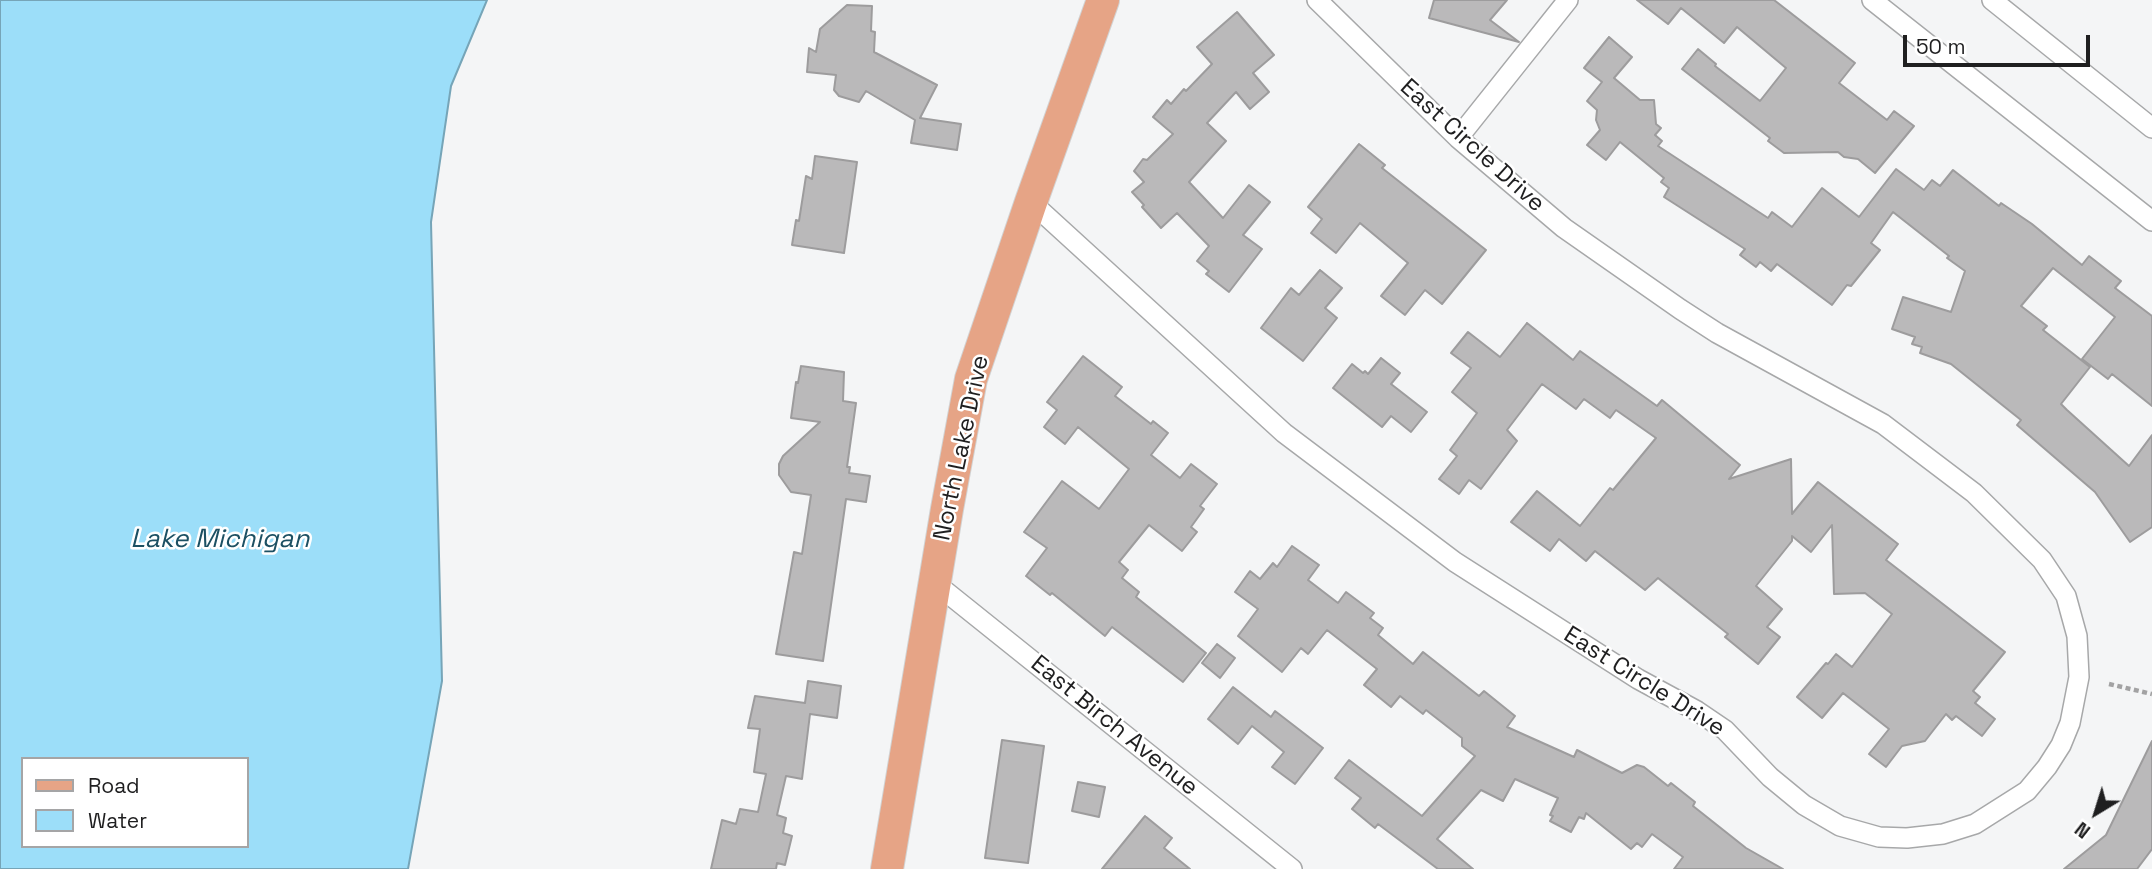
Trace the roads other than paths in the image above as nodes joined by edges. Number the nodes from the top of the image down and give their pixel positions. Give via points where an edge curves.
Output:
1 (1103, 0) edge
2 (1317, 0) edge
3 (1568, 0) edge
4 (1872, 0) edge
5 (1992, 0) edge
6 (2152, 128) edge
7 (1458, 138) junction
8 (1031, 202) junction
9 (2152, 221) edge
10 (935, 583) junction
11 (887, 869) edge
12 (1293, 869) edge

1 - 8 main road, North Lake Drive
2 - 7 street, East Circle Drive
3 - 7 street
4 - 9 street
5 - 6 street
7 - 8 street, East Circle Drive via 1564,228 1680,309 1883,424 1974,493 2042,560 2066,596 2077,636 2079,677 2061,745 2027,791 1975,824 1943,834 1880,837 1840,827 1770,777 1725,730 1455,562 1284,433
8 - 10 main road, North Lake Drive via 971,379
10 - 11 main road, North Lake Drive
10 - 12 street, East Birch Avenue

